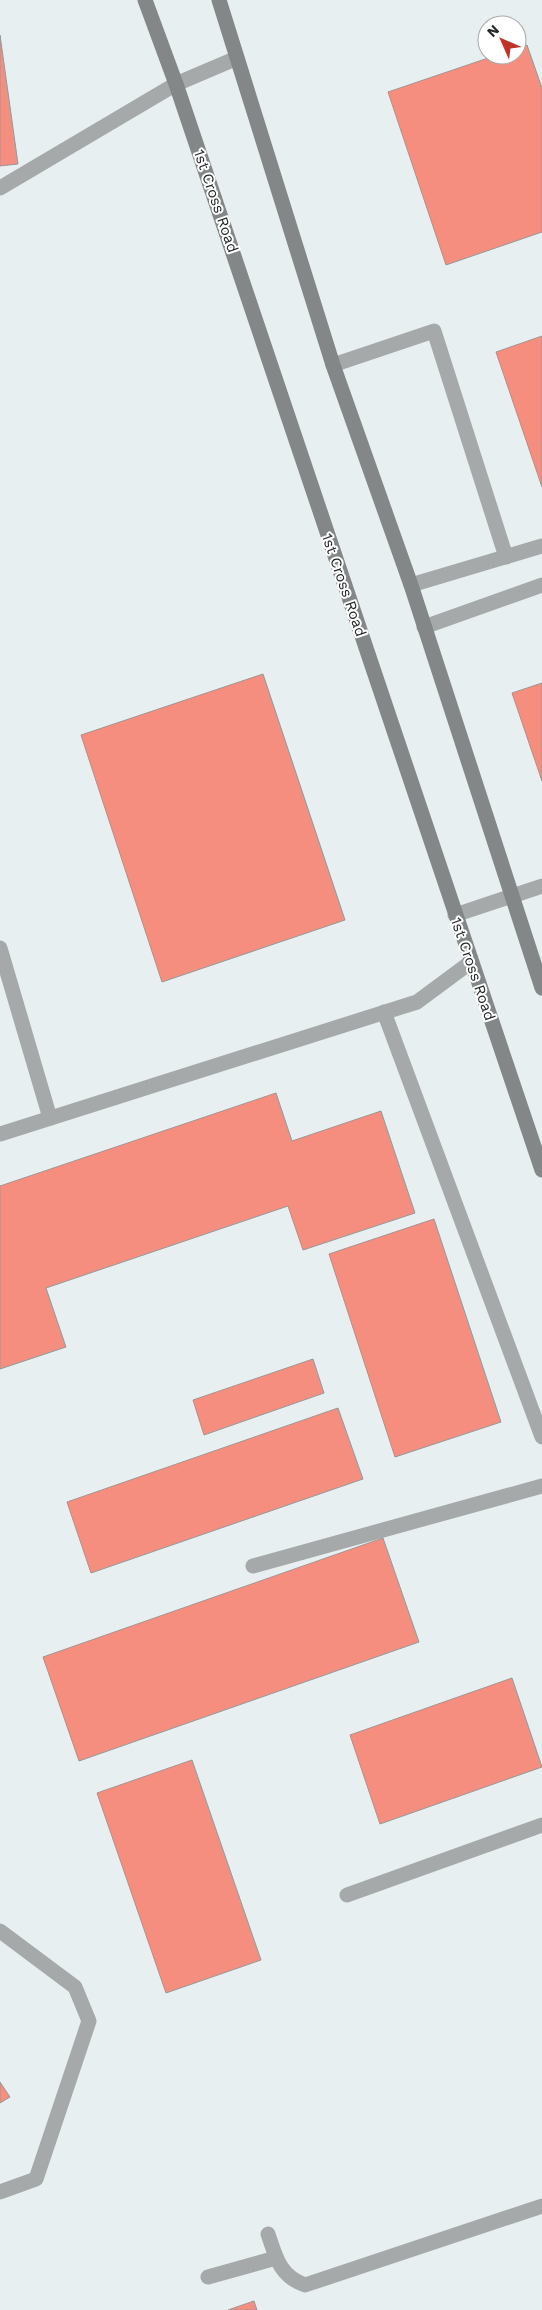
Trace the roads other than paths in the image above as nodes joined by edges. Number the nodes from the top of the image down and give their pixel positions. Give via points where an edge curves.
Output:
1 (145, 0) edge
2 (219, 0) edge
3 (237, 58) junction
4 (176, 84) junction
5 (0, 188) edge
6 (333, 365) junction
7 (542, 546) edge
8 (506, 557) junction
9 (411, 585) junction
10 (542, 585) edge
11 (424, 627) junction
12 (542, 886) edge
13 (513, 895) junction
14 (455, 915) junction
15 (0, 948) edge
16 (471, 962) junction
17 (542, 988) edge
18 (384, 1012) junction
19 (50, 1118) junction
20 (0, 1134) edge
21 (542, 1170) edge
22 (542, 1437) edge
23 (542, 1486) edge
24 (253, 1566) dead end
25 (542, 1825) edge
26 (347, 1895) dead end
27 (0, 1931) edge
28 (0, 2192) edge
29 (542, 2206) edge
30 (268, 2234) dead end
31 (276, 2258) junction
32 (208, 2277) dead end

1 - 4 main road, 1st Cross Road
2 - 3 main road
3 - 4 street
3 - 6 main road
4 - 5 street
4 - 14 main road, 1st Cross Road
6 - 8 street via 434,331
6 - 9 main road
7 - 8 street
8 - 9 street
9 - 11 main road
10 - 11 street
11 - 13 main road
12 - 13 street
13 - 14 street
13 - 17 main road
14 - 16 main road, 1st Cross Road
15 - 19 street
16 - 18 street via 417,1002
16 - 21 main road, 1st Cross Road
18 - 19 street
18 - 22 street
19 - 20 street
23 - 24 street
25 - 26 street
27 - 28 street via 75,1987 89,2021 36,2179
29 - 31 street via 305,2285 291,2280
30 - 31 street
31 - 32 street

